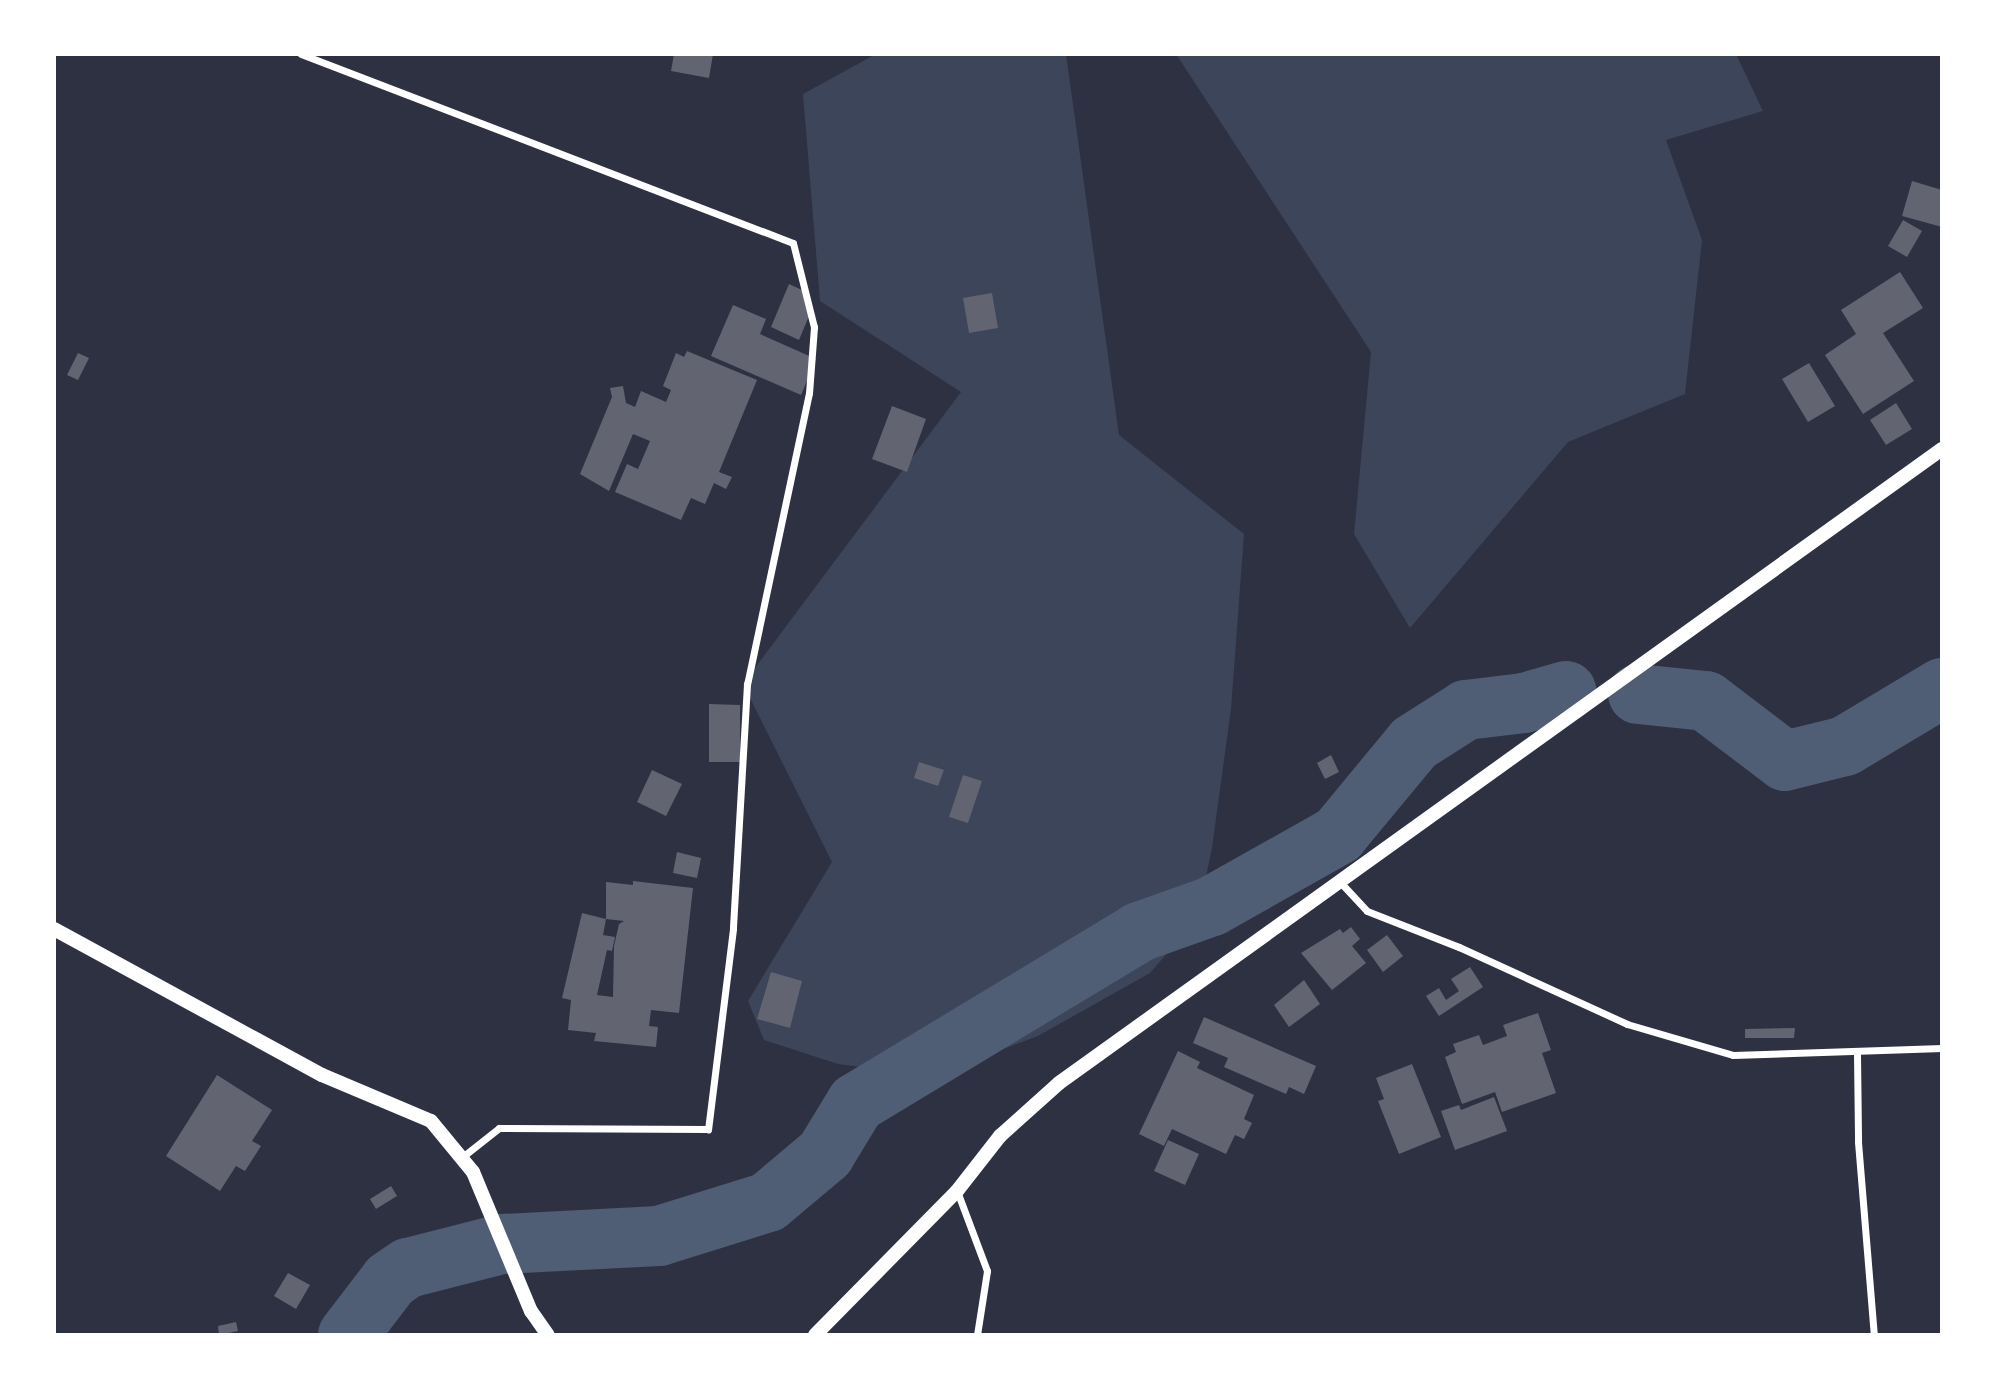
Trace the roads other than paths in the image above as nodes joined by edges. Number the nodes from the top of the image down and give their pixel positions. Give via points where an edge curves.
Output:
1 (301, 54) edge
2 (1942, 449) edge
3 (1341, 883) junction
4 (54, 929) edge
5 (1942, 1048) edge
6 (1857, 1054) junction
7 (461, 1158) junction
8 (957, 1191) junction
9 (548, 1335) edge
10 (815, 1335) edge
11 (977, 1335) edge
12 (1874, 1335) edge

1 - 7 street via 793,243 814,327 809,393 747,684 733,929 708,1129 499,1129
2 - 3 main road via 1723,602
3 - 6 street via 1367,911 1459,947 1627,1024 1733,1055
3 - 8 main road via 1059,1083 1000,1136
4 - 7 main road via 322,1076 431,1121
5 - 6 street
6 - 12 street via 1858,1142
7 - 9 main road via 472,1172 531,1311
8 - 10 main road
8 - 11 street via 987,1271

